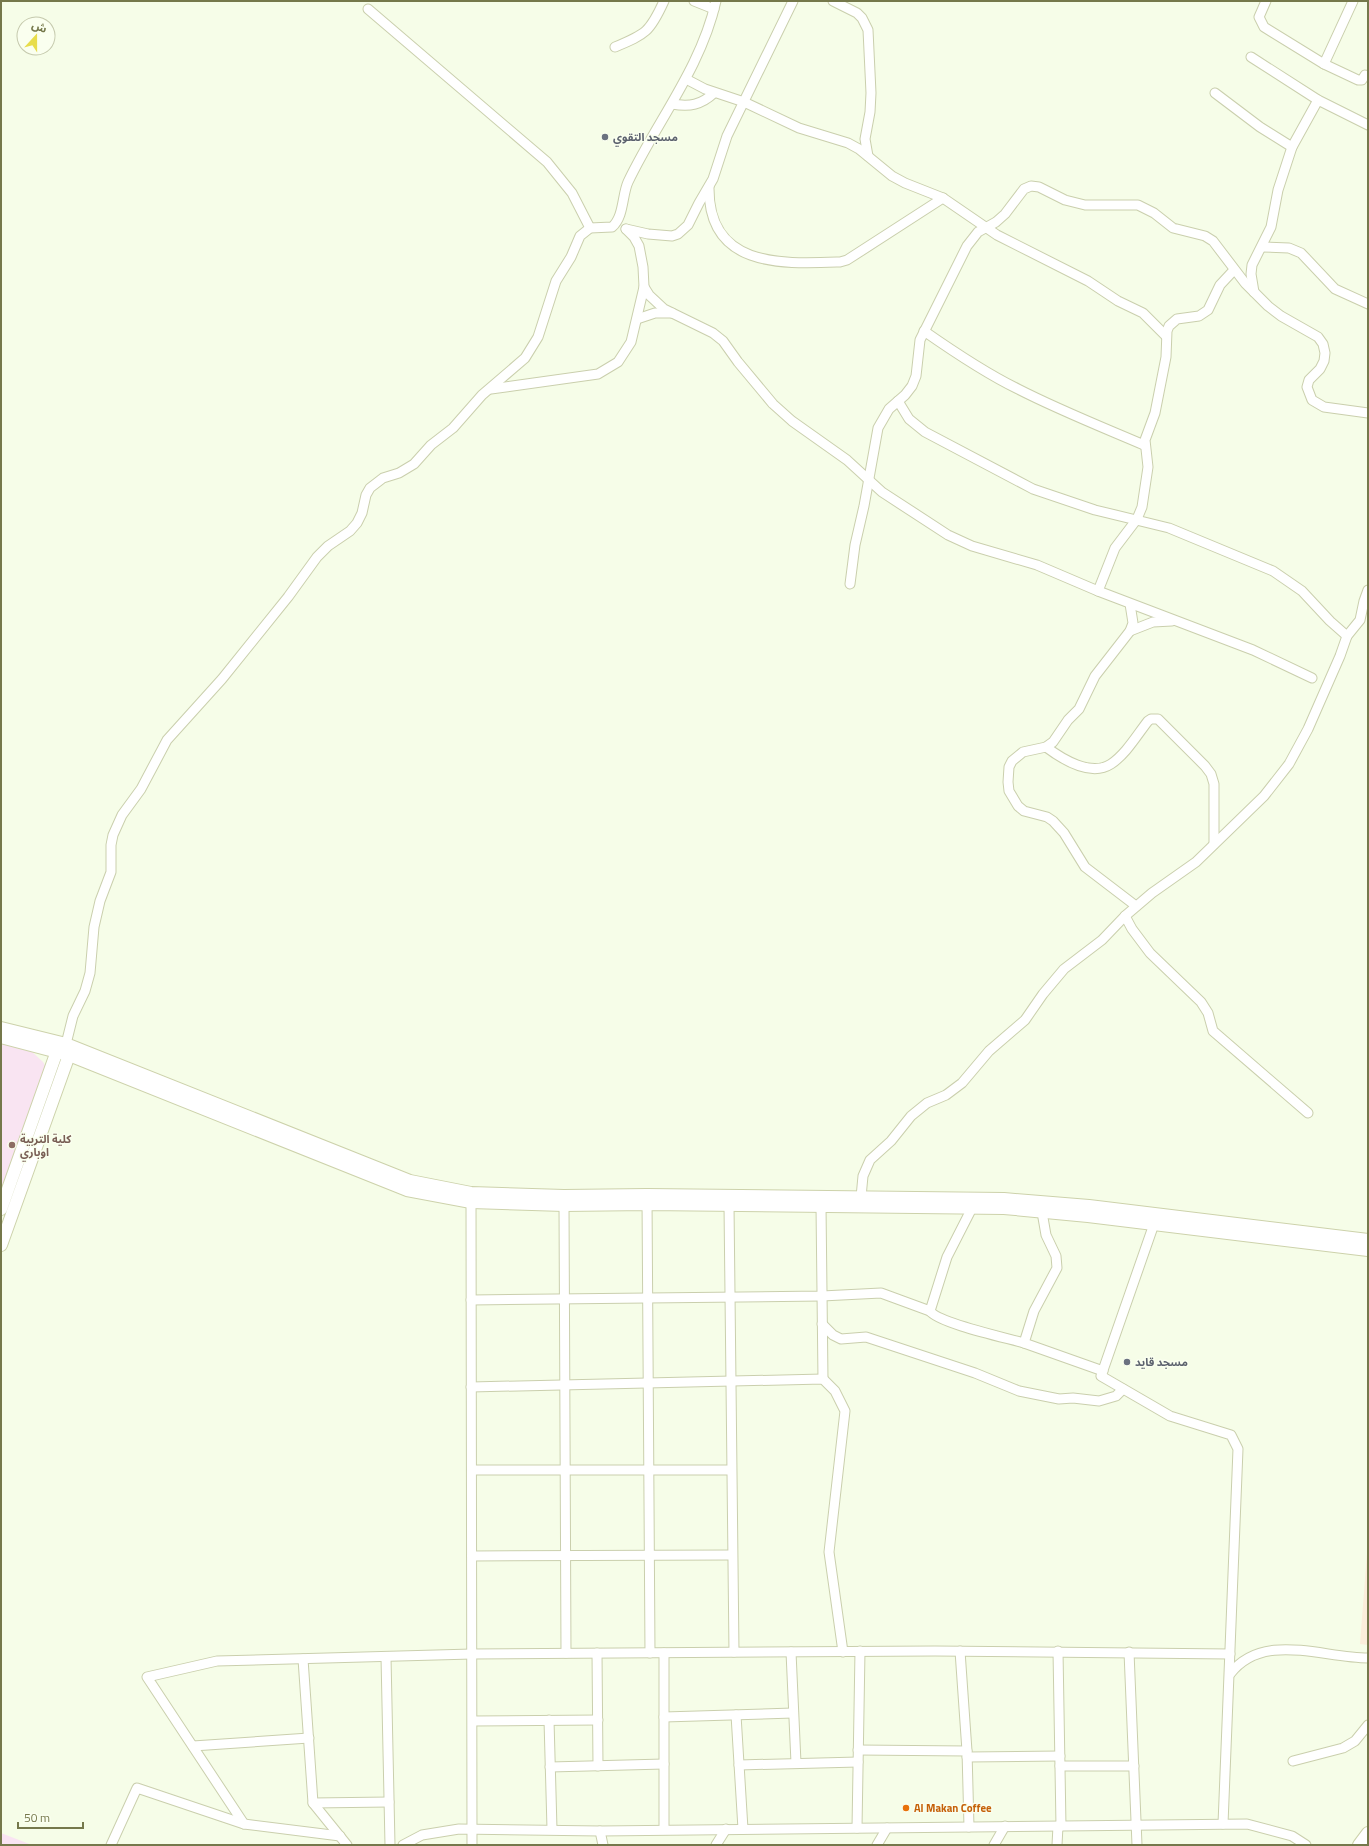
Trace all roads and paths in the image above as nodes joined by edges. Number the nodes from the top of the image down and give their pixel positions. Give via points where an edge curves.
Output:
1 (664, 1) edge
2 (694, 1) edge
3 (793, 1) edge
4 (833, 1) edge
5 (1266, 1) edge
6 (1352, 1) edge
7 (715, 5) edge
8 (368, 9) dead end
9 (615, 47) dead end
10 (1251, 57) dead end
11 (1324, 64) junction
12 (1368, 76) edge
13 (686, 79) junction
14 (714, 93) junction
15 (1215, 93) dead end
16 (1318, 100) junction
17 (744, 102) junction
18 (672, 104) junction
19 (1368, 125) edge
20 (1292, 147) junction
21 (868, 156) junction
22 (708, 187) junction
23 (943, 198) junction
24 (616, 224) junction
25 (590, 228) junction
26 (986, 228) junction
27 (626, 229) junction
28 (1262, 247) junction
29 (1234, 270) junction
30 (644, 287) junction
31 (1255, 293) junction
32 (1368, 304) edge
33 (673, 313) junction
34 (637, 319) junction
35 (924, 331) junction
36 (1166, 336) junction
37 (490, 389) junction
38 (898, 402) junction
39 (1368, 413) edge
40 (1144, 445) junction
41 (867, 480) junction
42 (1137, 519) junction
43 (850, 584) dead end
44 (1368, 590) edge
45 (1098, 591) junction
46 (1130, 604) junction
47 (1178, 622) junction
48 (1130, 631) junction
49 (1347, 636) junction
50 (1312, 678) dead end
51 (1046, 747) junction
52 (1214, 844) junction
53 (1136, 906) junction
54 (1126, 916) junction
55 (1, 1028) edge
56 (1, 1037) edge
57 (33, 1045) junction
58 (64, 1050) junction
59 (94, 1065) junction
60 (47, 1080) junction
61 (59, 1081) junction
62 (1308, 1113) dead end
63 (471, 1197) junction
64 (861, 1197) junction
65 (647, 1200) junction
66 (728, 1205) junction
67 (564, 1206) junction
68 (821, 1206) junction
69 (972, 1208) junction
70 (1, 1209) edge
71 (1042, 1212) junction
72 (1154, 1224) junction
73 (1368, 1240) edge
74 (1, 1245) edge
75 (1368, 1250) edge
76 (822, 1296) junction
77 (730, 1297) junction
78 (648, 1298) junction
79 (564, 1299) junction
80 (471, 1300) junction
81 (930, 1311) junction
82 (822, 1324) junction
83 (1024, 1343) junction
84 (1103, 1371) junction
85 (823, 1379) junction
86 (730, 1382) junction
87 (648, 1384) junction
88 (564, 1386) junction
89 (472, 1387) junction
90 (1123, 1389) junction
91 (472, 1470) junction
92 (565, 1470) junction
93 (649, 1470) junction
94 (732, 1470) junction
95 (650, 1555) junction
96 (732, 1555) junction
97 (472, 1556) junction
98 (565, 1556) junction
99 (960, 1651) junction
100 (1058, 1651) junction
101 (734, 1652) junction
102 (792, 1652) junction
103 (843, 1652) junction
104 (860, 1652) junction
105 (1129, 1652) junction
106 (597, 1653) junction
107 (650, 1653) junction
108 (664, 1653) junction
109 (472, 1654) junction
110 (566, 1654) junction
111 (1230, 1654) junction
112 (386, 1657) junction
113 (1368, 1658) edge
114 (303, 1659) junction
115 (1230, 1674) junction
116 (793, 1713) junction
117 (736, 1715) junction
118 (664, 1718) junction
119 (549, 1720) junction
120 (598, 1720) junction
121 (473, 1722) junction
122 (1368, 1725) edge
123 (309, 1738) junction
124 (193, 1746) junction
125 (858, 1750) junction
126 (967, 1754) junction
127 (1060, 1756) junction
128 (1293, 1761) dead end
129 (858, 1762) junction
130 (796, 1763) junction
131 (664, 1764) junction
132 (739, 1764) junction
133 (598, 1766) junction
134 (1060, 1766) junction
135 (1134, 1766) junction
136 (550, 1767) junction
137 (389, 1802) junction
138 (313, 1803) junction
139 (244, 1824) junction
140 (1223, 1824) junction
141 (1137, 1825) junction
142 (1005, 1826) junction
143 (1059, 1826) junction
144 (969, 1827) junction
145 (857, 1828) junction
146 (888, 1828) junction
147 (473, 1829) junction
148 (552, 1829) junction
149 (664, 1829) junction
150 (726, 1829) junction
151 (742, 1829) junction
152 (600, 1831) junction
153 (1368, 1833) edge
154 (340, 1836) junction
155 (112, 1845) edge
156 (347, 1845) edge
157 (390, 1845) edge
158 (403, 1845) edge
159 (472, 1845) edge
160 (603, 1845) edge
161 (716, 1845) edge
162 (878, 1845) edge
163 (994, 1845) edge
164 (1057, 1845) edge
165 (1137, 1845) edge
166 (1306, 1845) edge
167 (1359, 1845) edge

1 - 9 street via 654,22 645,33
2 - 7 street
3 - 17 street
4 - 21 street via 857,13 868,30 871,93 865,139
5 - 11 street via 1259,17 1261,24
6 - 11 street
7 - 13 street via 705,38
8 - 25 street via 547,162 572,193
10 - 16 street
11 - 12 street via 1360,81 1365,75
13 - 14 street
13 - 18 street
14 - 17 street
14 - 18 street via 695,105
15 - 20 street via 1260,128
16 - 19 street
16 - 20 street
17 - 21 street via 799,128 848,143
17 - 22 street via 727,136
18 - 24 street via 628,182
20 - 28 street via 1278,190 1271,228
21 - 23 street via 892,176
22 - 23 street via 713,217 725,238 747,255 786,262 847,260
22 - 27 street via 688,225 678,234 660,235
23 - 26 street
24 - 25 street via 608,228
24 - 27 street
25 - 37 street via 580,236 571,257 556,280 542,326 532,348 516,367
26 - 29 street via 1005,214 1024,189 1031,186 1039,187 1075,203 1146,208 1173,228 1205,236 1213,241
26 - 35 street via 978,232 967,246
26 - 36 street via 1143,313
27 - 30 street via 639,246
28 - 31 street via 1252,265 1252,284
28 - 32 street via 1295,250 1335,289
29 - 31 street
29 - 36 street via 1220,285 1208,310 1199,316 1173,322
30 - 33 street via 656,303
30 - 34 street
31 - 39 street via 1282,316 1318,338 1323,344 1324,361 1309,380 1307,387 1312,400 1324,407
33 - 34 street via 655,313
33 - 41 street via 713,333 723,341 782,413 847,460
34 - 37 street via 626,353 609,369 586,377
35 - 38 street via 918,348 916,376
35 - 40 street via 957,355 1016,389
36 - 40 street via 1166,357 1155,413
37 - 58 street via 414,464 399,473 383,478 370,488 357,523 317,557 222,679 161,748 113,835 111,872 94,927 90,973 73,1016
38 - 41 street via 886,413 878,428
38 - 42 street via 916,426 1013,479 1074,504
40 - 42 street via 1148,467 1147,480
41 - 43 street via 864,506 854,545
41 - 45 street via 890,498 954,538 984,550 1037,565
42 - 45 street via 1115,548
42 - 49 street via 1174,530 1273,571 1302,591
44 - 49 street via 1360,620
45 - 46 street
46 - 47 street
46 - 48 street via 1133,623
47 - 48 street via 1153,622
47 - 50 street via 1253,650
48 - 51 street via 1095,676 1079,709 1053,742
49 - 52 street via 1308,729 1289,764 1264,796
51 - 52 street via 1079,765 1103,767 1117,759 1148,721 1158,720 1206,766 1211,774 1214,784
51 - 53 street via 1023,752 1012,761 1008,782 1012,799 1024,812 1053,821 1064,833 1085,867
52 - 53 street via 1196,862
53 - 54 street
54 - 62 street via 1150,953 1201,1002 1208,1013 1213,1031
54 - 64 street via 1102,940 1064,969 1025,1020 989,1051 955,1090 918,1109 891,1141 876,1153 866,1167
55 - 58 street
56 - 57 street
57 - 58 street
57 - 60 street via 43,1054
58 - 59 street
58 - 60 street
58 - 61 street
58 - 63 street via 410,1181
59 - 61 street via 75,1067
59 - 63 street via 407,1190
60 - 70 street
61 - 74 street
63 - 65 street via 564,1196
63 - 67 street
63 - 80 street
64 - 65 street
64 - 73 street via 1004,1199
65 - 66 street
65 - 67 street
65 - 78 street
66 - 68 street
66 - 77 street
67 - 79 street
68 - 69 street
68 - 76 street
69 - 71 street
69 - 81 street via 947,1257
71 - 72 street
71 - 83 street via 1046,1235 1056,1256 1057,1268 1034,1311
72 - 75 street
72 - 84 street
76 - 77 street
76 - 81 street via 881,1293
76 - 82 street
77 - 78 street
77 - 86 street
78 - 79 street
78 - 87 street
79 - 80 street
79 - 88 street
80 - 89 street
81 - 83 street via 933,1316 962,1326
82 - 85 street
82 - 90 street via 841,1339 866,1337 975,1373 1019,1391 1059,1399 1099,1401 1116,1396
83 - 84 street
84 - 90 street via 1101,1376
85 - 86 street
85 - 103 street via 835,1391 845,1411 829,1552
86 - 87 street
86 - 94 street
87 - 88 street
87 - 93 street
88 - 89 street
88 - 92 street
89 - 91 street
90 - 111 street via 1170,1416 1231,1435 1238,1449
91 - 92 street
91 - 97 street
92 - 93 street
92 - 98 street
93 - 94 street
93 - 95 street
94 - 96 street
95 - 96 street
95 - 98 street
95 - 107 street
96 - 101 street
97 - 98 street
97 - 109 street
98 - 110 street
99 - 100 street
99 - 104 street
99 - 126 street
100 - 105 street
100 - 127 street
101 - 102 street
101 - 108 street
102 - 103 street
102 - 116 street
103 - 104 street
104 - 125 street
105 - 111 street
105 - 135 street
106 - 107 street
106 - 110 street
106 - 120 street
107 - 108 street
108 - 118 street
109 - 110 street
109 - 112 street
109 - 121 street
111 - 115 street
112 - 114 street
112 - 137 street
113 - 115 street via 1306,1651 1267,1650 1246,1658
114 - 123 street
114 - 124 street via 218,1661 147,1677
115 - 140 street
116 - 117 street
116 - 130 street
117 - 118 street
117 - 132 street
118 - 131 street
119 - 120 street
119 - 121 street
119 - 136 street
120 - 133 street
121 - 147 street
122 - 128 street via 1355,1741 1343,1748
123 - 124 street
123 - 138 street
124 - 139 street
125 - 126 street
125 - 129 street
126 - 127 street
126 - 144 street
127 - 134 street
129 - 130 street
129 - 145 street
130 - 132 street
131 - 133 street
131 - 149 street
132 - 151 street
133 - 136 street
134 - 135 street
134 - 143 street
135 - 141 street
136 - 148 street
137 - 138 street
137 - 157 street
138 - 154 street
139 - 154 street
139 - 155 street via 137,1788
140 - 141 street
140 - 166 street via 1247,1824 1292,1836
141 - 143 street
141 - 165 street
142 - 143 street
142 - 144 street
142 - 163 street
143 - 164 street
144 - 146 street
145 - 146 street
145 - 151 street
146 - 162 street
147 - 148 street
147 - 158 street via 422,1835
147 - 159 street
148 - 152 street
149 - 150 street
149 - 152 street
150 - 151 street
150 - 161 street
152 - 160 street
153 - 167 street
154 - 156 street

